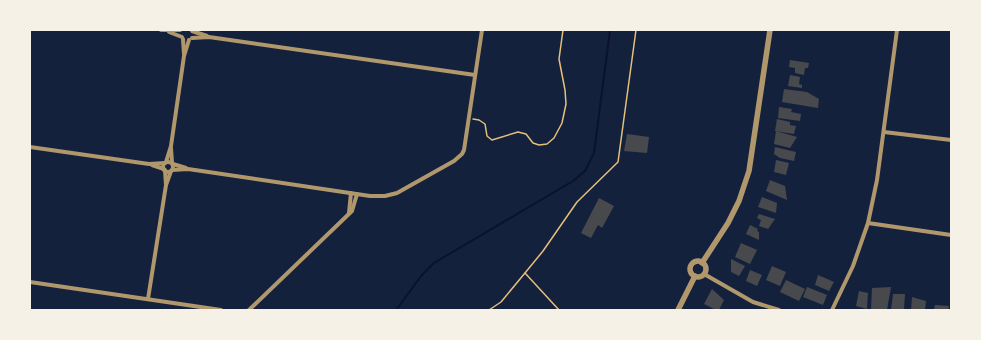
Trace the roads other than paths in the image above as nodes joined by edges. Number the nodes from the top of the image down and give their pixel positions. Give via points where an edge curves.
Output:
1 (161, 30) edge
2 (181, 30) edge
3 (192, 30) edge
4 (482, 30) edge
5 (770, 30) edge
6 (897, 30) edge
7 (167, 31) edge
8 (209, 37) junction
9 (183, 38) junction
10 (190, 39) junction
11 (184, 56) junction
12 (476, 75) junction
13 (884, 132) junction
14 (951, 140) edge
15 (171, 146) junction
16 (30, 147) edge
17 (165, 163) junction
18 (149, 164) junction
19 (172, 164) junction
20 (188, 169) junction
21 (165, 170) junction
22 (171, 170) junction
23 (166, 185) junction
24 (351, 193) junction
25 (357, 194) junction
26 (349, 213) junction
27 (868, 223) junction
28 (951, 235) edge
29 (702, 263) junction
30 (704, 274) junction
31 (694, 276) junction
32 (30, 282) edge
33 (148, 299) junction
34 (221, 310) edge
35 (249, 310) edge
36 (678, 310) edge
37 (779, 310) edge
38 (832, 310) edge

1 - 7 street
2 - 7 street
2 - 9 street
3 - 8 street
3 - 10 street via 193,35
4 - 12 street
5 - 29 street via 749,171 728,223
6 - 13 street
7 - 9 street
8 - 10 street
8 - 12 street
9 - 10 street
9 - 11 street
10 - 11 street
11 - 15 street
12 - 25 street via 462,154 397,193 378,196
13 - 14 street
13 - 27 street
15 - 17 street
15 - 19 street
16 - 18 street
17 - 18 street
17 - 19 street
17 - 21 street
18 - 21 street
19 - 20 street
19 - 22 street
20 - 22 street
20 - 24 street
21 - 22 street
21 - 23 street
22 - 23 street
23 - 33 street
24 - 25 street
24 - 26 street
25 - 26 street via 354,207
26 - 35 street
27 - 28 street
27 - 38 street via 853,266
29 - 30 street via 705,267
29 - 31 street via 694,262 690,267
30 - 31 street via 700,277
30 - 37 street via 753,302
31 - 36 street
32 - 33 street
33 - 34 street

